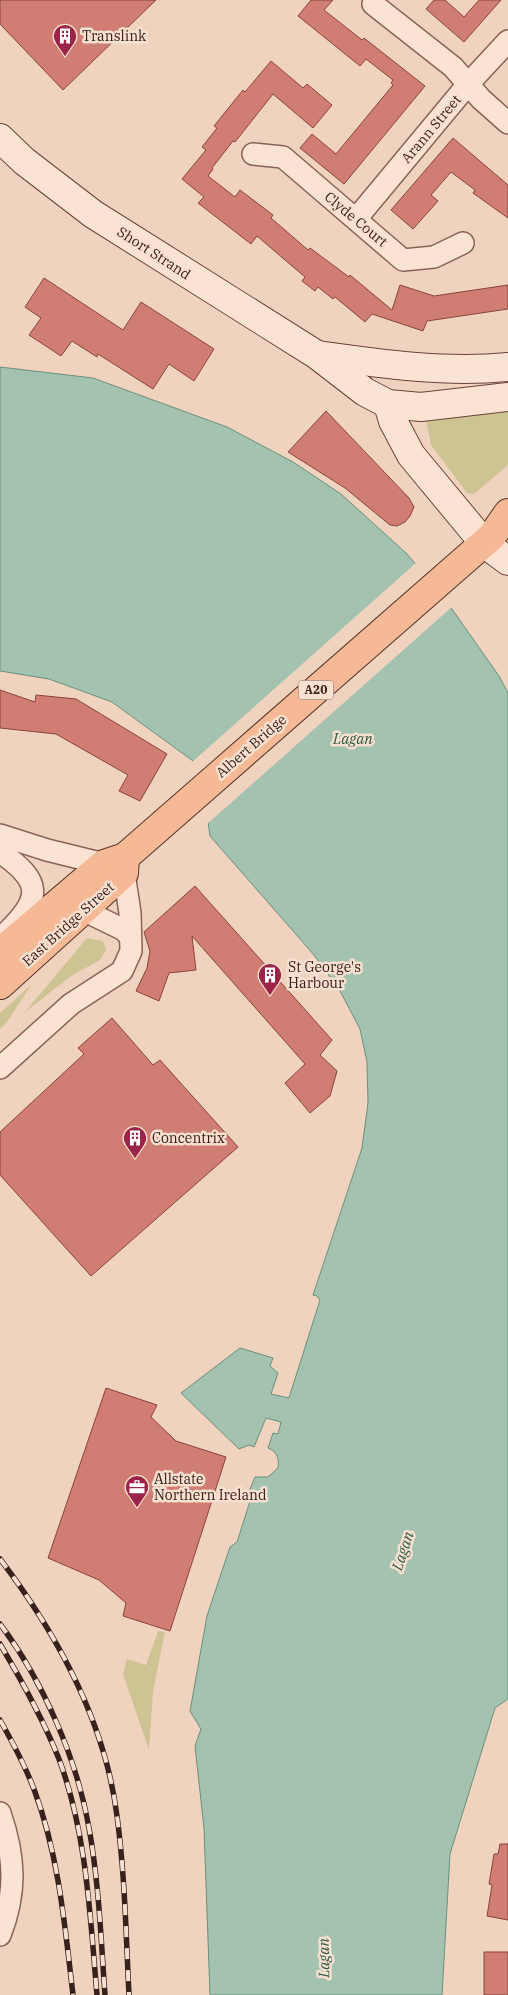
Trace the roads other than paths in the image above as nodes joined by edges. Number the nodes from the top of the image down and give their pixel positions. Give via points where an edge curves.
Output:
1 (373, 4) dead end
2 (508, 41) edge
3 (468, 83) junction
4 (508, 124) edge
5 (0, 138) edge
6 (253, 154) dead end
7 (356, 219) junction
8 (463, 243) dead end
9 (317, 355) junction
10 (508, 367) edge
11 (508, 397) edge
12 (388, 404) junction
13 (508, 513) edge
14 (495, 536) edge
15 (508, 561) edge
16 (176, 813) joint
17 (0, 835) edge
18 (0, 852) edge
19 (118, 865) junction
20 (83, 910) junction
21 (130, 937) junction
22 (0, 938) edge
23 (0, 952) edge
24 (0, 985) edge
25 (0, 1068) edge
26 (0, 1813) edge
27 (0, 1935) edge

1 - 3 street via 453,66
2 - 3 street, Arann Street
3 - 4 street
3 - 7 street, Arann Street
5 - 9 main road, Short Strand via 24,161 93,214
6 - 7 street, Clyde Court via 282,157
7 - 8 street, Clyde Court via 403,260 434,257
9 - 10 main road, Short Strand via 380,364
9 - 12 main road, Short Strand via 365,392
11 - 12 main road, Short Strand via 421,407
12 - 14 main road via 410,455
13 - 14 main road, A20
14 - 15 main road
14 - 16 main road, Albert Bridge / A20 via 439,581
16 - 19 main road, East Bridge Street / A20
17 - 19 street via 47,850
18 - 22 street via 25,872 31,882 32,897 29,908
19 - 20 main road, East Bridge Street / A20
19 - 21 street via 130,912
19 - 23 main road, East Bridge Street / A20
20 - 21 street via 124,930
20 - 24 main road, East Bridge Street / A20
21 - 25 street via 131,951 122,971 71,1004
26 - 27 street via 11,1854 13,1884 9,1912

